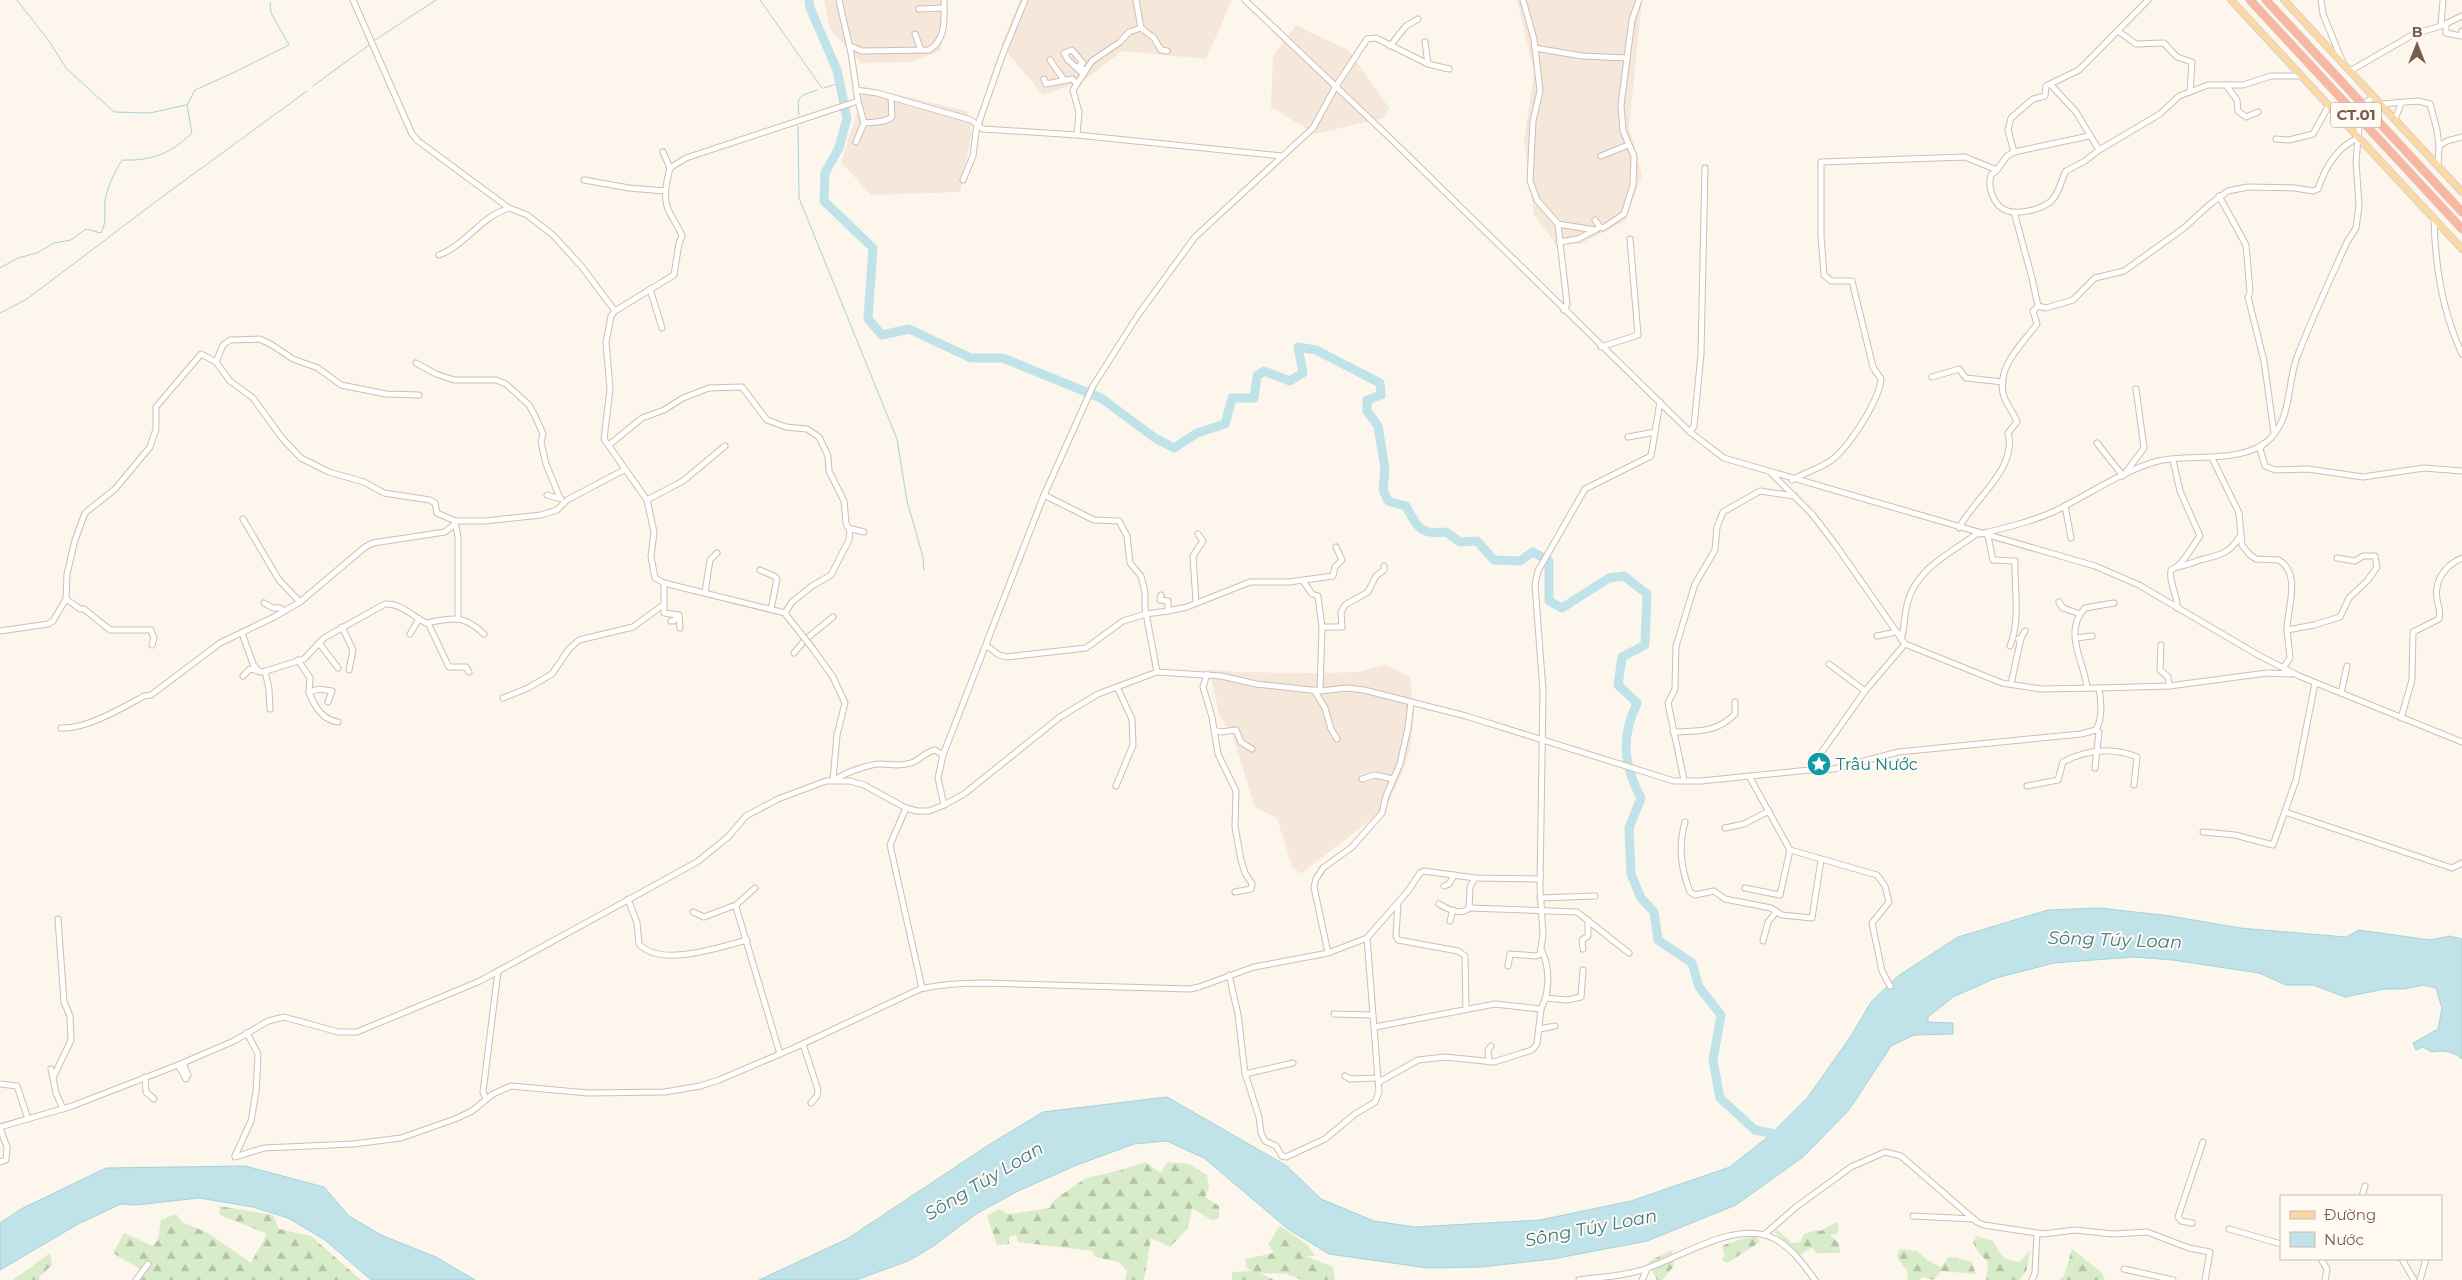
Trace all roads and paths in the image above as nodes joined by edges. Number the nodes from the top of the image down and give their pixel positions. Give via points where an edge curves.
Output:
1 (353, 0) edge
2 (839, 0) edge
3 (944, 0) edge
4 (1025, 0) edge
5 (1136, 0) edge
6 (1245, 0) edge
7 (1523, 0) edge
8 (1639, 0) edge
9 (2148, 0) edge
10 (2231, 0) edge
11 (2250, 0) edge
12 (2266, 0) edge
13 (2284, 0) edge
14 (2321, 0) edge
15 (2442, 0) edge
16 (944, 8) junction
17 (919, 9) dead end
18 (2462, 16) edge
19 (1418, 18) dead end
20 (2443, 25) junction
21 (1141, 28) junction
22 (2118, 31) junction
23 (2462, 31) edge
24 (914, 34) dead end
25 (1426, 42) dead end
26 (850, 46) junction
27 (1390, 46) junction
28 (1535, 48) junction
29 (921, 50) junction
30 (1167, 51) dead end
31 (1627, 58) junction
32 (1050, 60) dead end
33 (1428, 64) junction
34 (2344, 64) junction
35 (1449, 69) dead end
36 (2350, 71) junction
37 (1084, 72) junction
38 (2302, 76) junction
39 (1044, 79) dead end
40 (1064, 80) junction
41 (1076, 83) junction
42 (2051, 85) junction
43 (2226, 85) junction
44 (1336, 86) junction
45 (856, 90) junction
46 (2190, 92) junction
47 (891, 97) junction
48 (2374, 97) junction
49 (858, 101) junction
50 (2366, 102) dead end
51 (2381, 104) junction
52 (2401, 104) junction
53 (2329, 105) junction
54 (2258, 112) dead end
55 (2352, 114) dead end
56 (2395, 120) junction
57 (864, 123) junction
58 (978, 124) junction
59 (1077, 135) junction
60 (2089, 136) junction
61 (2462, 137) edge
62 (2358, 138) junction
63 (2276, 139) dead end
64 (856, 142) dead end
65 (1628, 145) junction
66 (2439, 146) junction
67 (2099, 150) junction
68 (663, 152) dead end
69 (2014, 152) junction
70 (1282, 156) junction
71 (1601, 156) dead end
72 (2438, 166) junction
73 (670, 168) junction
74 (1705, 168) dead end
75 (1997, 170) junction
76 (584, 180) dead end
77 (962, 180) dead end
78 (665, 191) junction
79 (2462, 192) edge
80 (2219, 196) junction
81 (509, 208) junction
82 (2014, 212) junction
83 (2462, 212) edge
84 (2434, 219) junction
85 (1596, 220) dead end
86 (1558, 224) junction
87 (1597, 229) junction
88 (2462, 229) edge
89 (1630, 238) dead end
90 (1559, 242) junction
91 (2462, 249) edge
92 (438, 255) dead end
93 (650, 289) junction
94 (2038, 306) junction
95 (1564, 310) junction
96 (615, 311) junction
97 (662, 328) dead end
98 (1601, 347) junction
99 (2462, 354) edge
100 (216, 362) junction
101 (416, 364) dead end
102 (1932, 376) dead end
103 (2002, 382) junction
104 (2136, 389) dead end
105 (419, 395) dead end
106 (1660, 402) junction
107 (1655, 432) junction
108 (1690, 432) junction
109 (2274, 434) junction
110 (1628, 437) dead end
111 (2097, 443) dead end
112 (2263, 443) junction
113 (610, 445) junction
114 (725, 446) dead end
115 (2212, 458) junction
116 (2173, 460) junction
117 (624, 470) junction
118 (2462, 471) edge
119 (1772, 474) junction
120 (2123, 476) junction
121 (1792, 480) junction
122 (547, 495) dead end
123 (1044, 495) junction
124 (1794, 496) junction
125 (560, 498) junction
126 (647, 500) junction
127 (565, 503) junction
128 (2065, 506) junction
129 (242, 519) dead end
130 (455, 521) junction
131 (1959, 528) junction
132 (850, 529) junction
133 (864, 532) dead end
134 (1198, 534) dead end
135 (1979, 534) junction
136 (1988, 536) junction
137 (2240, 536) junction
138 (2070, 538) dead end
139 (1336, 548) dead end
140 (717, 553) dead end
141 (2336, 558) dead end
142 (2462, 558) edge
143 (1384, 566) dead end
144 (2176, 566) junction
145 (760, 570) dead end
146 (1302, 581) junction
147 (664, 583) junction
148 (705, 592) junction
149 (1161, 596) dead end
150 (66, 599) junction
151 (300, 602) junction
152 (1196, 602) junction
153 (2059, 602) dead end
154 (264, 603) dead end
155 (2114, 603) dead end
156 (662, 605) junction
157 (2177, 608) junction
158 (771, 610) junction
159 (284, 611) junction
160 (1168, 611) junction
161 (786, 614) junction
162 (1146, 614) junction
163 (2080, 614) junction
164 (677, 615) junction
165 (833, 617) dead end
166 (419, 619) junction
167 (458, 619) junction
168 (671, 621) dead end
169 (428, 623) junction
170 (342, 627) junction
171 (1322, 627) junction
172 (680, 628) dead end
173 (2287, 630) junction
174 (2025, 631) dead end
175 (0, 632) edge
176 (1896, 632) junction
177 (242, 633) junction
178 (410, 634) dead end
179 (484, 634) dead end
180 (1877, 636) dead end
181 (2092, 636) dead end
182 (2021, 638) junction
183 (2076, 638) junction
184 (1901, 639) junction
185 (2013, 639) junction
186 (319, 643) junction
187 (1906, 644) junction
188 (152, 645) dead end
189 (987, 646) junction
190 (2010, 646) dead end
191 (2162, 646) dead end
192 (794, 653) dead end
193 (298, 660) junction
194 (1830, 664) dead end
195 (2347, 666) dead end
196 (338, 668) dead end
197 (2283, 668) junction
198 (349, 670) dead end
199 (265, 671) junction
200 (470, 672) dead end
201 (1157, 672) junction
202 (259, 673) junction
203 (1207, 674) junction
204 (243, 676) dead end
205 (2299, 676) junction
206 (2315, 683) junction
207 (2011, 684) junction
208 (2169, 686) junction
209 (1117, 687) junction
210 (2088, 688) junction
211 (2099, 688) junction
212 (1317, 691) junction
213 (1865, 691) junction
214 (309, 692) junction
215 (2341, 693) junction
216 (503, 698) dead end
217 (328, 702) dead end
218 (1411, 702) junction
219 (1735, 702) dead end
220 (270, 709) dead end
221 (2401, 718) junction
222 (338, 722) dead end
223 (61, 728) dead end
224 (1214, 730) junction
225 (2096, 730) junction
226 (1673, 732) junction
227 (1337, 739) dead end
228 (1542, 740) junction
229 (2462, 742) edge
230 (1252, 749) dead end
231 (2098, 750) junction
232 (943, 755) junction
233 (2094, 768) dead end
234 (1809, 770) junction
235 (1749, 776) junction
236 (1362, 779) dead end
237 (1393, 779) junction
238 (834, 780) junction
239 (1684, 780) junction
240 (2134, 785) dead end
241 (1116, 786) dead end
242 (2027, 786) dead end
243 (944, 805) junction
244 (906, 808) junction
245 (1769, 811) junction
246 (2285, 812) junction
247 (1686, 822) dead end
248 (1725, 828) dead end
249 (2204, 832) dead end
250 (1790, 850) junction
251 (1821, 860) junction
252 (2462, 863) edge
253 (1454, 875) junction
254 (1475, 878) junction
255 (1540, 879) junction
256 (1444, 886) dead end
257 (754, 888) dead end
258 (1745, 888) dead end
259 (1235, 892) dead end
260 (1595, 896) dead end
261 (1540, 898) junction
262 (628, 899) junction
263 (1398, 902) junction
264 (1439, 904) dead end
265 (735, 906) junction
266 (1469, 908) junction
267 (1453, 910) junction
268 (1542, 910) junction
269 (693, 912) dead end
270 (1776, 912) junction
271 (58, 918) dead end
272 (1588, 920) junction
273 (1450, 922) dead end
274 (1367, 938) junction
275 (747, 940) junction
276 (1763, 940) dead end
277 (1541, 948) junction
278 (1583, 949) dead end
279 (1328, 953) junction
280 (1629, 953) dead end
281 (1508, 966) dead end
282 (1583, 970) dead end
283 (498, 971) junction
284 (1229, 975) junction
285 (1890, 986) dead end
286 (922, 988) junction
287 (1546, 998) junction
288 (1541, 1009) junction
289 (1466, 1010) junction
290 (1334, 1014) dead end
291 (1372, 1015) junction
292 (1555, 1026) dead end
293 (1375, 1027) junction
294 (1539, 1029) junction
295 (247, 1033) junction
296 (803, 1044) junction
297 (1491, 1046) dead end
298 (780, 1054) junction
299 (1489, 1062) junction
300 (1293, 1063) dead end
301 (180, 1064) junction
302 (51, 1069) dead end
303 (1245, 1074) junction
304 (1345, 1076) dead end
305 (187, 1077) dead end
306 (53, 1078) junction
307 (145, 1078) junction
308 (1378, 1080) junction
309 (0, 1084) edge
310 (102, 1086) dead end
311 (105, 1093) junction
312 (486, 1098) junction
313 (154, 1099) dead end
314 (811, 1103) dead end
315 (63, 1109) junction
316 (28, 1119) junction
317 (0, 1128) edge
318 (2203, 1142) dead end
319 (0, 1162) edge
320 (2365, 1186) dead end
321 (2362, 1195) edge
322 (1913, 1216) dead end
323 (1974, 1219) junction
324 (2192, 1223) dead end
325 (2229, 1229) dead end
326 (2037, 1233) junction
327 (1764, 1235) junction
328 (2280, 1244) edge
329 (2322, 1260) edge
330 (2403, 1260) edge
331 (2426, 1260) edge
332 (148, 1264) dead end
333 (1646, 1269) junction
334 (2124, 1269) dead end
335 (2148, 1278) edge
336 (136, 1280) edge
337 (1579, 1280) edge
338 (1642, 1280) edge
339 (1816, 1280) edge
340 (2032, 1280) edge
341 (2173, 1280) edge
342 (2205, 1280) edge
343 (2325, 1280) edge
344 (2414, 1280) edge
345 (2420, 1280) edge

1 - 81 street via 412,134 418,142
2 - 26 street
3 - 16 street
4 - 58 street
5 - 21 street
6 - 44 street
7 - 28 street
8 - 31 street via 1632,20
9 - 22 street
10 - 38 main road
11 - 88 highway, CT.01
12 - 83 highway, CT.01
13 - 34 main road
14 - 34 street via 2323,14
15 - 20 street
16 - 17 street
16 - 29 street via 944,28 939,41 929,50
18 - 20 street
19 - 27 street via 1406,26
20 - 23 street via 2446,33 2461,36
20 - 36 street via 2414,34
21 - 30 street via 1154,38 1161,50
21 - 37 street via 1129,32 1092,61
22 - 42 street via 2079,70
22 - 46 street via 2136,44 2164,44 2177,58 2192,62
24 - 29 street
25 - 33 street
26 - 29 street via 862,51
26 - 45 street
27 - 33 street
27 - 44 street via 1376,38 1367,39
28 - 31 street via 1582,56
28 - 86 street via 1540,91 1533,121 1530,181 1536,200
31 - 65 street via 1621,117
32 - 40 street
33 - 35 street
34 - 36 main road
36 - 48 main road
37 - 37 street via 1068,60 1064,53 1072,50 1083,63 1079,66
37 - 41 street
38 - 43 street via 2271,76 2244,85
38 - 53 main road
39 - 40 street via 1046,84
40 - 41 street via 1072,79
41 - 59 street via 1073,90 1079,112
42 - 60 street via 2076,112
42 - 69 street via 2046,86 2045,96 2033,99 2011,118 2008,130
43 - 46 street via 2206,86
43 - 54 street via 2237,100 2238,111 2246,117
44 - 70 street via 1313,128
44 - 95 street
45 - 47 street
45 - 49 street
46 - 67 street via 2179,96 2160,114
47 - 57 street via 892,117
47 - 58 street
48 - 50 street
48 - 51 main road
49 - 57 street
49 - 73 street via 686,158
51 - 52 street
51 - 56 main road
52 - 56 street
52 - 66 street via 2418,101 2430,104
53 - 62 main road
53 - 63 street via 2313,134 2289,140
55 - 62 street via 2359,128
56 - 72 main road
57 - 64 street
58 - 59 street via 983,130
58 - 77 street via 973,156
59 - 70 street
60 - 67 street
60 - 69 street
61 - 66 street
62 - 80 street via 2340,150 2324,172 2318,189 2248,187
62 - 84 main road
62 - 109 street via 2356,161 2360,193 2356,228 2297,359 2284,418
65 - 71 street
65 - 87 street via 1634,156 1634,172 1624,214
66 - 72 street
67 - 82 street via 2085,162 2066,171 2057,195 2048,204
68 - 73 street
69 - 75 street
70 - 123 street via 1195,237 1138,315 1092,386
72 - 79 main road
73 - 78 street
74 - 108 street via 1701,354 1694,426
75 - 82 street via 1989,180 1992,194 2001,207
75 - 121 street via 1965,157 1821,162 1824,276 1831,281 1852,281 1872,367 1881,379 1874,401 1846,446 1833,459
76 - 78 street
78 - 93 street via 670,215 682,236 674,275
80 - 94 street via 2184,228 2124,271 2095,278 2073,300 2046,308
80 - 109 street via 2246,245 2248,297 2264,361
81 - 92 street via 490,216 456,246
81 - 96 street via 527,215 557,239
82 - 94 street
84 - 91 main road
84 - 99 street via 2440,292
85 - 87 street
86 - 87 street
86 - 90 street
87 - 90 street via 1578,239
89 - 98 street via 1638,335
90 - 95 street via 1567,304
93 - 96 street
93 - 97 street
94 - 103 street via 2033,311 2037,324 2006,366
95 - 98 street
96 - 113 street via 605,346 610,389 604,439
98 - 106 street
100 - 105 street via 223,345 230,340 260,339 292,359 318,368 341,385 386,394
100 - 130 street via 230,381 253,398 301,458 384,493 430,500 435,503 437,513
100 - 150 street via 201,354 156,407 156,429 150,447 114,489 85,513 67,574
101 - 125 street via 454,380 496,380 506,384 529,405 543,434 541,442 546,464
102 - 103 street via 1959,369 1966,378
103 - 131 street via 2016,422 2008,433 2010,450 1990,486
104 - 120 street via 2144,448
106 - 107 street
106 - 108 street
107 - 110 street
107 - 228 street via 1651,456 1586,489 1542,562 1535,585 1542,671
108 - 119 street via 1724,458
109 - 112 street
111 - 120 street
112 - 115 street via 2235,454
112 - 118 street via 2260,449 2265,466 2276,470 2308,469 2364,477 2424,468
113 - 117 street
113 - 132 street via 642,418 683,398 709,388 742,387 767,420 786,427 807,429 819,437 828,456 829,471 844,501 846,523
114 - 126 street via 683,481
115 - 116 street
115 - 137 street via 2239,513
116 - 120 street via 2143,466
116 - 144 street via 2180,491 2200,536 2192,544 2184,562
117 - 126 street
117 - 127 street
119 - 121 street
119 - 124 street
120 - 128 street
121 - 131 street
122 - 125 street
123 - 162 street via 1094,520 1119,521 1127,536 1130,562 1141,576
123 - 189 street
124 - 176 street via 1835,544
124 - 226 street via 1760,491 1723,512 1717,526 1716,550 1695,584 1676,646 1676,682 1668,703
125 - 127 street
126 - 147 street via 654,532 652,569 655,578
127 - 130 street via 557,510 534,517
128 - 135 street via 2026,522
128 - 138 street
129 - 151 street via 280,580
130 - 151 street via 445,532 373,543 355,554
130 - 167 street via 458,537
131 - 135 street
132 - 133 street
132 - 161 street via 849,540 831,575 792,602
134 - 152 street via 1203,541 1193,556
135 - 136 street
135 - 184 street via 1930,566 1919,579 1907,604
136 - 157 street via 2095,566 2139,585
136 - 185 street via 1993,560 2015,561 2018,616
137 - 144 street via 2226,552 2215,558
137 - 173 street via 2250,555 2256,559 2279,560 2290,572
139 - 146 street via 1342,560 1333,576
140 - 148 street via 710,560
141 - 173 street via 2355,561 2375,556 2377,567 2348,598 2340,617
142 - 221 street via 2446,568 2439,581 2436,592 2439,618 2414,632 2412,680
143 - 171 street via 1368,592 1345,605 1341,612 1342,627
144 - 157 street via 2170,570 2169,576
145 - 158 street via 778,580
146 - 152 street via 1250,582
146 - 171 street via 1312,594 1318,596
147 - 148 street
147 - 156 street
148 - 158 street
149 - 160 street via 1160,600 1168,601
150 - 175 street via 53,622
150 - 188 street via 110,630 151,630
151 - 159 street
152 - 160 street
153 - 163 street via 2063,608
154 - 159 street
155 - 163 street via 2094,605
156 - 164 street via 665,615
156 - 216 street via 633,627 579,640 552,674
157 - 197 street
158 - 161 street
159 - 177 street
160 - 162 street
161 - 238 street, bridge via 833,677 845,703 837,735
162 - 189 street via 1116,624 1086,648 1006,657
162 - 201 street
163 - 183 street
164 - 168 street
164 - 172 street
165 - 192 street via 805,639
166 - 169 street
166 - 170 street via 401,607 385,604
166 - 178 street
167 - 169 street
167 - 179 street via 468,620
169 - 200 street via 449,667 466,667
170 - 186 street
170 - 198 street via 353,650
171 - 212 street
173 - 197 street via 2290,658
174 - 182 street
176 - 180 street
176 - 184 street
177 - 202 street via 252,664
177 - 223 street via 220,643 152,695 99,718
181 - 183 street
182 - 185 street
182 - 207 street
183 - 210 street via 2078,661 2086,674
184 - 187 street
185 - 190 street
186 - 193 street
186 - 196 street
187 - 207 street
187 - 213 street
189 - 232 street
191 - 208 street via 2160,670 2168,677
193 - 199 street
193 - 214 street via 310,678
194 - 213 street
195 - 215 street
197 - 205 street
199 - 202 street
199 - 220 street via 270,689
201 - 203 street
201 - 209 street
202 - 204 street via 250,669
203 - 212 street
203 - 224 street via 1203,687
205 - 206 street
205 - 208 street via 2266,673
206 - 215 street
206 - 246 street via 2300,762
207 - 210 street via 2041,690
208 - 211 street
209 - 241 street via 1132,719 1133,745
209 - 243 street via 1092,697 1060,717 964,794
210 - 211 street
211 - 225 street via 2101,709
212 - 218 street via 1347,688
212 - 227 street
213 - 234 street
214 - 217 street via 319,689 332,691
214 - 222 street via 312,702 323,714 330,721
215 - 221 street
218 - 228 street
218 - 237 street via 1400,764
219 - 226 street via 1735,714 1709,731
221 - 229 street
224 - 230 street via 1236,730 1241,742
224 - 259 street via 1218,754 1236,791 1235,827 1245,873 1252,884 1251,889
225 - 231 street via 2099,732
225 - 234 street via 1898,752 1834,769
226 - 239 street
228 - 239 street via 1674,781
228 - 255 street
231 - 233 street
231 - 240 street via 2136,757
231 - 242 street via 2063,762 2058,780
232 - 238 street via 935,750 929,751 911,763 891,767 878,764
232 - 243 street via 938,778
234 - 235 street
235 - 239 street via 1700,782
235 - 245 street
236 - 237 street via 1375,775
237 - 279 street via 1382,813 1352,847 1323,868 1316,879 1314,887
238 - 244 street via 864,785
238 - 262 street via 814,784 746,816 728,837 698,862
243 - 244 street via 929,811
244 - 286 street via 890,845
245 - 248 street via 1744,824
245 - 250 street
246 - 249 street via 2272,846 2235,835
246 - 252 street via 2452,868
247 - 270 street via 1680,839 1682,870 1691,894 1714,891 1725,899 1771,908
250 - 251 street
250 - 258 street via 1780,895
251 - 270 street via 1812,918 1792,918
251 - 285 street via 1877,875 1885,886 1888,902 1872,923 1882,970
253 - 254 street
253 - 256 street
253 - 263 street via 1420,873
254 - 255 street
254 - 266 street via 1470,887
255 - 261 street
257 - 265 street
260 - 261 street
261 - 268 street
262 - 275 street via 637,923 639,944 660,954 694,954
262 - 283 street
263 - 274 street
263 - 289 street via 1398,940 1458,951 1465,956
264 - 267 street
265 - 269 street via 704,917
265 - 275 street
266 - 267 street via 1465,912
266 - 268 street
267 - 273 street
268 - 272 street via 1577,912
268 - 277 street
270 - 276 street via 1768,922
271 - 306 street via 64,1002 70,1016 71,1040
272 - 278 street via 1588,936 1582,940
272 - 280 street
274 - 279 street
274 - 291 street
275 - 298 street
277 - 281 street via 1536,956 1510,954
277 - 287 street via 1547,965
279 - 284 street
282 - 287 street via 1581,997 1567,1000
283 - 295 street via 357,1032 338,1032 284,1017 268,1021
283 - 312 street via 483,1092
284 - 286 street via 1190,989 984,983
284 - 303 street via 1238,1014
286 - 296 street
287 - 288 street
288 - 289 street via 1495,1004
288 - 294 street
289 - 293 street
290 - 291 street
291 - 293 street
292 - 294 street
293 - 308 street
294 - 299 street via 1534,1048
295 - 301 street
295 - 312 street via 258,1054 256,1092 251,1121 235,1157 264,1148 353,1144 400,1138 455,1119
296 - 298 street
296 - 314 street via 818,1090
297 - 299 street
298 - 312 street via 719,1080 665,1092 588,1093 511,1086
299 - 308 street via 1432,1058 1404,1066
300 - 303 street
301 - 305 street
301 - 307 street
302 - 306 street
303 - 308 street via 1262,1137 1276,1146 1283,1157 1325,1139 1375,1102 1379,1092
304 - 308 street via 1350,1080
306 - 315 street
307 - 311 street
307 - 313 street via 146,1092
309 - 316 street via 17,1086
310 - 311 street
311 - 315 street
315 - 316 street
316 - 317 street
317 - 319 street via 8,1155
318 - 324 street via 2178,1217
320 - 321 street
322 - 323 street
323 - 326 street via 1984,1225
323 - 327 street via 1901,1156 1885,1152 1843,1172
325 - 328 street
326 - 340 street
326 - 342 street via 2082,1230 2154,1234 2189,1248 2210,1252
327 - 333 street via 1742,1234 1704,1243
327 - 339 street via 1786,1246
329 - 343 street via 2327,1270
330 - 344 street
331 - 345 street
332 - 336 street
333 - 337 street
333 - 338 street
334 - 335 street
335 - 341 street

